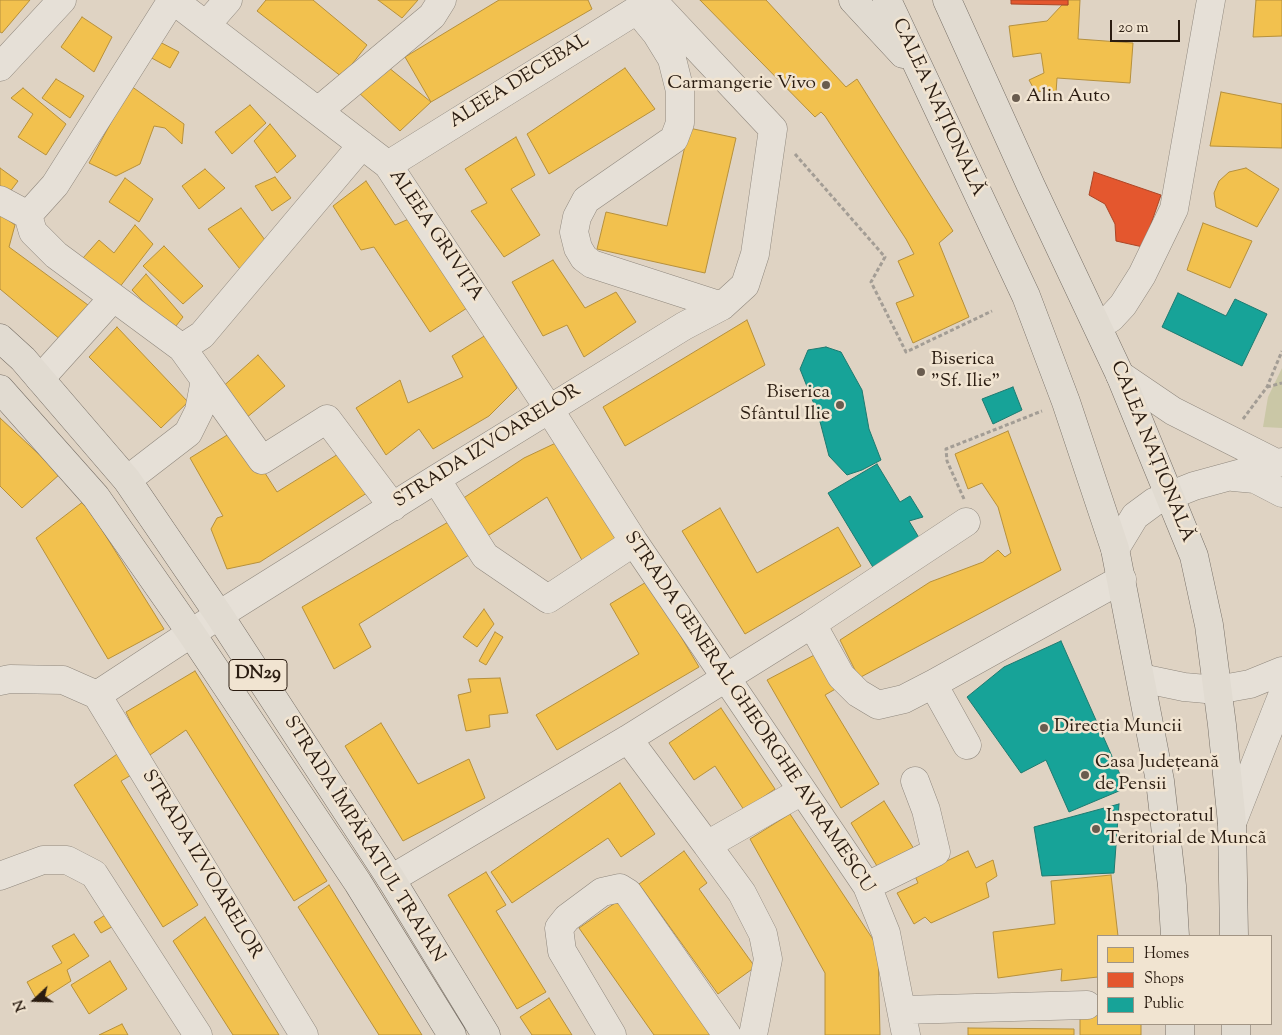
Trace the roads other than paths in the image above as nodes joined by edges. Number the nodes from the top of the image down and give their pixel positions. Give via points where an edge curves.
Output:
1 (62, 0) edge
2 (172, 0) edge
3 (228, 0) edge
4 (442, 0) edge
5 (853, 0) edge
6 (887, 0) edge
7 (947, 0) edge
8 (1212, 0) edge
9 (647, 3) edge
10 (207, 24) junction
11 (2, 61) edge
12 (920, 72) junction
13 (318, 111) junction
14 (362, 145) junction
15 (388, 165) junction
16 (0, 200) edge
17 (28, 215) junction
18 (114, 298) junction
19 (722, 306) junction
20 (1098, 326) junction
21 (0, 338) edge
22 (182, 348) junction
23 (1120, 375) junction
24 (40, 379) junction
25 (205, 380) junction
26 (0, 389) edge
27 (549, 408) junction
28 (1279, 462) edge
29 (1229, 477) junction
30 (436, 479) junction
31 (127, 480) junction
32 (1282, 492) edge
33 (1170, 494) junction
34 (393, 507) junction
35 (966, 522) road end
36 (634, 542) junction
37 (1115, 550) junction
38 (1122, 579) junction
39 (219, 615) junction
40 (812, 624) junction
41 (191, 633) junction
42 (1282, 671) edge
43 (725, 678) junction
44 (1141, 678) junction
45 (0, 681) edge
46 (933, 684) junction
47 (1217, 690) junction
48 (97, 696) junction
49 (1282, 696) edge
50 (628, 739) junction
51 (967, 745) dead end
52 (915, 781) dead end
53 (802, 791) junction
54 (1232, 823) junction
55 (707, 845) junction
56 (0, 876) edge
57 (391, 879) junction
58 (867, 886) junction
59 (1175, 935) edge
60 (1234, 935) edge
61 (1087, 1005) dead end
62 (904, 1022) edge
63 (198, 1035) edge
64 (304, 1035) edge
65 (452, 1035) edge
66 (486, 1035) edge
67 (612, 1035) edge
68 (727, 1035) edge
69 (753, 1035) edge

1 - 11 street
2 - 10 street, ALEEA GRIVIȚA
2 - 17 street via 55,185
3 - 10 street
4 - 13 street via 432,16
5 - 12 main road
6 - 12 main road, CALEA NAȚIONALĂ
7 - 20 main road, CALEA NAȚIONALĂ
8 - 20 street via 1174,209 1123,306
9 - 15 street, ALEEA DECEBAL
9 - 19 street, STRADA IZVOARELOR via 773,129 755,254 745,285
9 - 19 street via 656,32 672,59 680,91 680,123 674,139 586,200 574,232 578,248 592,264
10 - 13 street, ALEEA GRIVIȚA
12 - 37 main road, CALEA NAȚIONALĂ via 1026,296 1066,402
13 - 14 street, ALEEA GRIVIȚA
14 - 15 street, ALEEA GRIVIȚA
14 - 22 street via 202,335
15 - 27 street, ALEEA GRIVIȚA
16 - 17 street
17 - 18 street via 33,232 56,255
18 - 22 street
18 - 24 street
19 - 27 street, STRADA IZVOARELOR
20 - 23 main road, CALEA NAȚIONALĂ
21 - 24 main road, STRADA ÎMPĂRATUL TRAIAN / DN29
22 - 25 street
23 - 28 street via 1173,411
23 - 33 main road, CALEA NAȚIONALĂ
24 - 31 main road, STRADA ÎMPĂRATUL TRAIAN / DN29
25 - 31 street via 199,411 188,432
25 - 34 street via 262,460 327,419
26 - 41 main road, STRADA ÎMPĂRATUL TRAIAN / DN29 via 96,497
27 - 30 street, STRADA IZVOARELOR
27 - 36 street, STRADA GENERAL GHEORGHE AVRAMESCU
28 - 29 street
29 - 32 street via 1255,479
29 - 33 street
30 - 34 street, STRADA IZVOARELOR
30 - 36 street via 486,556 548,599
31 - 39 main road, STRADA ÎMPĂRATUL TRAIAN / DN29
33 - 37 street via 1135,516
33 - 47 main road, CALEA NAȚIONALĂ via 1194,556 1203,591
34 - 39 street, STRADA IZVOARELOR
35 - 40 street
36 - 43 street, STRADA GENERAL GHEORGHE AVRAMESCU
37 - 38 main road, CALEA NAȚIONALĂ
38 - 44 main road, CALEA NAȚIONALĂ
38 - 46 street
39 - 41 street, STRADA IZVOARELOR
39 - 57 main road, STRADA ÎMPĂRATUL TRAIAN / DN29
40 - 43 street
40 - 46 street via 841,676 858,693 878,705 904,698
41 - 48 street, STRADA IZVOARELOR
41 - 65 main road, STRADA ÎMPĂRATUL TRAIAN / DN29 via 358,883
42 - 47 street via 1250,684
43 - 50 street
43 - 53 street, STRADA GENERAL GHEORGHE AVRAMESCU
44 - 47 street
44 - 59 main road, CALEA NAȚIONALĂ via 1163,806
45 - 48 street via 63,680
46 - 51 street
47 - 54 main road, CALEA NAȚIONALĂ
48 - 64 street, STRADA IZVOARELOR
49 - 54 street
50 - 55 street
50 - 57 street
52 - 58 street via 936,852
53 - 55 street
53 - 58 street, STRADA GENERAL GHEORGHE AVRAMESCU
54 - 60 main road, CALEA NAȚIONALĂ
55 - 69 street via 742,893 763,934 768,959
56 - 63 street via 43,860 67,860 94,874
57 - 66 main road, STRADA ÎMPĂRATUL TRAIAN / DN29
58 - 62 street, STRADA GENERAL GHEORGHE AVRAMESCU via 886,933
61 - 62 street
67 - 68 street via 562,951 559,928 567,918 602,892 620,888 628,893

